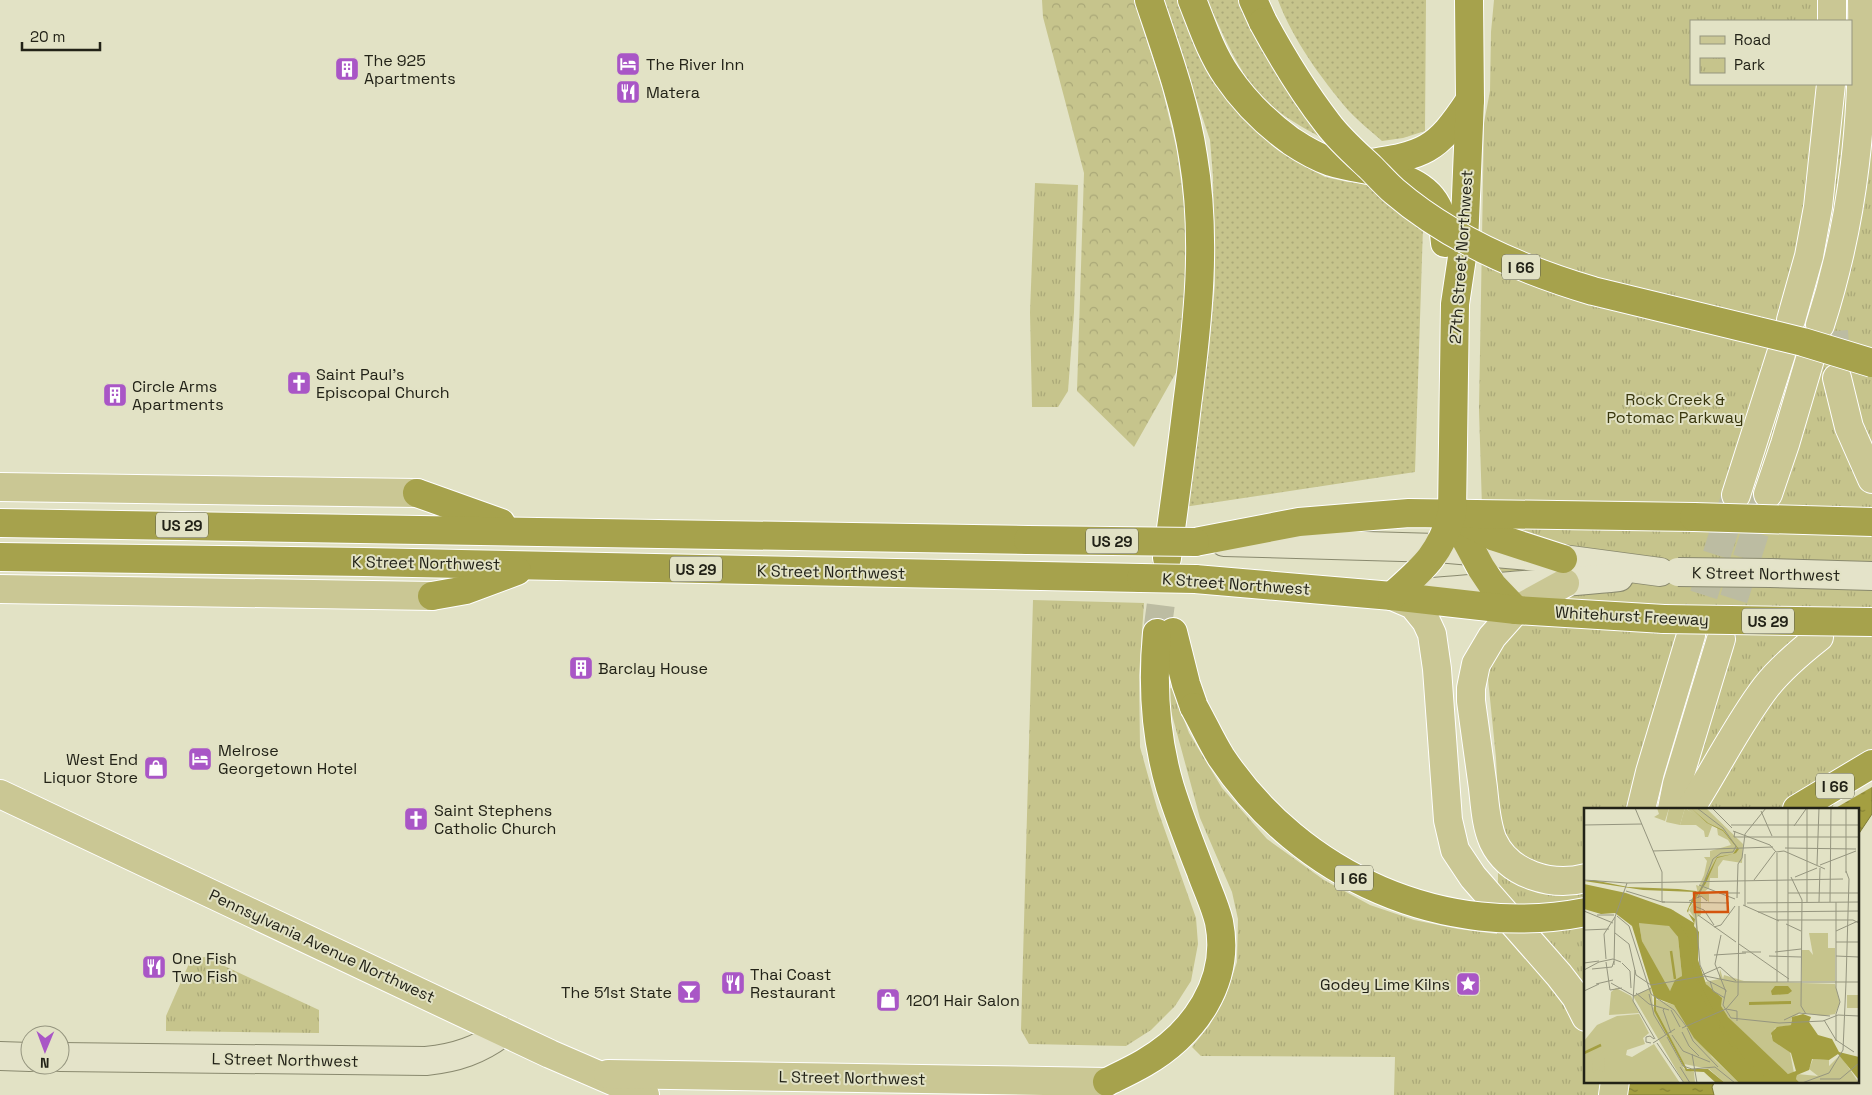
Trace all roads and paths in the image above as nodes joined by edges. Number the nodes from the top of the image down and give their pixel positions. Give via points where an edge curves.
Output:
1 (1149, 0) edge
2 (1192, 0) edge
3 (1469, 0) edge
4 (1832, 0) edge
5 (1862, 0) edge
6 (1258, 11) edge
7 (1832, 20) edge
8 (1831, 85) edge
9 (1470, 100) junction
10 (1352, 166) junction
11 (1454, 304) junction
12 (1791, 320) dead end
13 (1827, 328) tunnel mouth
14 (1781, 354) dead end
15 (1810, 359) tunnel mouth
16 (1872, 363) edge
17 (1837, 378) tunnel mouth
18 (1872, 479) edge
19 (0, 487) edge
20 (417, 493) joint
21 (1768, 494) tunnel mouth
22 (1736, 495) tunnel mouth
23 (1452, 514) junction
24 (1872, 522) edge
25 (0, 523) edge
26 (523, 531) junction
27 (1298, 533) junction
28 (1438, 548) junction
29 (1471, 551) junction
30 (0, 557) edge
31 (1167, 558) tunnel mouth
32 (536, 566) junction
33 (1564, 571) junction
34 (1872, 576) edge
35 (1493, 586) junction
36 (0, 589) edge
37 (432, 596) joint
38 (1392, 596) junction
39 (1516, 610) junction
40 (1872, 622) edge
41 (1691, 636) tunnel mouth
42 (1819, 637) dead end
43 (1721, 640) tunnel mouth
44 (1872, 764) edge
45 (0, 794) edge
46 (1641, 808) edge
47 (1672, 808) edge
48 (1691, 808) edge
49 (1799, 808) edge
50 (1584, 878) edge
51 (1584, 912) edge
52 (1584, 1013) edge
53 (503, 1032) junction
54 (0, 1056) edge
55 (20, 1057) edge
56 (70, 1057) edge
57 (597, 1074) junction
58 (1107, 1082) joint
59 (987, 1088) edge
60 (645, 1095) edge

1 - 31 highway via 1186,120 1194,157 1200,230 1198,316
2 - 10 highway via 1226,75 1269,124 1310,153
3 - 9 highway, 27th Street Northwest
4 - 7 main road
5 - 13 main road via 1861,93 1854,181
6 - 16 highway, I 66, bridge via 1306,94 1348,147 1394,191 1472,243 1527,270 1568,284 1803,342
8 - 12 main road via 1818,207
9 - 10 highway via 1446,134 1434,144 1404,158
9 - 11 highway, 27th Street Northwest via 1464,244
10 - 11 highway via 1414,184 1427,192 1436,204 1441,214
11 - 23 highway, 27th Street Northwest
14 - 22 main road
15 - 21 main road
17 - 18 main road via 1849,427
19 - 20 main road
20 - 26 highway
23 - 24 highway, US 29, bridge
23 - 27 highway, K Street Northwest / US 29 via 1410,513
23 - 28 highway
23 - 29 highway
23 - 33 highway
25 - 26 highway, K Street Northwest / US 29
26 - 27 highway, K Street Northwest / US 29, bridge via 1195,542
27 - 28 main road, K Street Northwest
28 - 29 main road, K Street Northwest
28 - 38 highway via 1422,570
29 - 33 main road, K Street Northwest
29 - 35 highway
30 - 32 highway, K Street Northwest / US 29
32 - 37 highway via 466,590
32 - 38 highway, K Street Northwest / US 29, bridge via 1195,579
33 - 34 main road, K Street Northwest, bridge
33 - 35 main road, K Street Northwest
33 - 39 main road
35 - 38 main road, K Street Northwest
35 - 39 highway
36 - 37 main road, K Street Northwest
38 - 39 highway, Whitehurst Freeway / US 29
38 - 52 main road via 1413,605 1432,634 1448,820 1456,850 1472,878 1560,975
39 - 40 highway, Whitehurst Freeway / US 29, bridge via 1664,619
39 - 50 main road via 1492,637 1476,664 1471,688 1490,832 1502,854 1526,872 1555,882
41 - 46 main road
42 - 48 main road via 1766,687
43 - 47 main road
44 - 49 highway, I 66
45 - 53 main road, Pennsylvania Avenue Northwest
51 - 58 highway, I 66, bridge via 1530,919 1460,914 1396,897 1350,876 1318,856 1254,797 1221,757 1194,707 1165,632 1154,665 1157,726 1179,812 1217,914 1221,959 1211,992 1193,1023 1179,1038 1145,1063
53 - 56 main road, L Street Northwest via 464,1054 426,1061
53 - 57 main road, Pennsylvania Avenue Northwest
54 - 55 main road
57 - 59 main road, L Street Northwest
57 - 60 main road, Pennsylvania Avenue Northwest
58 - 59 main road, L Street Northwest

